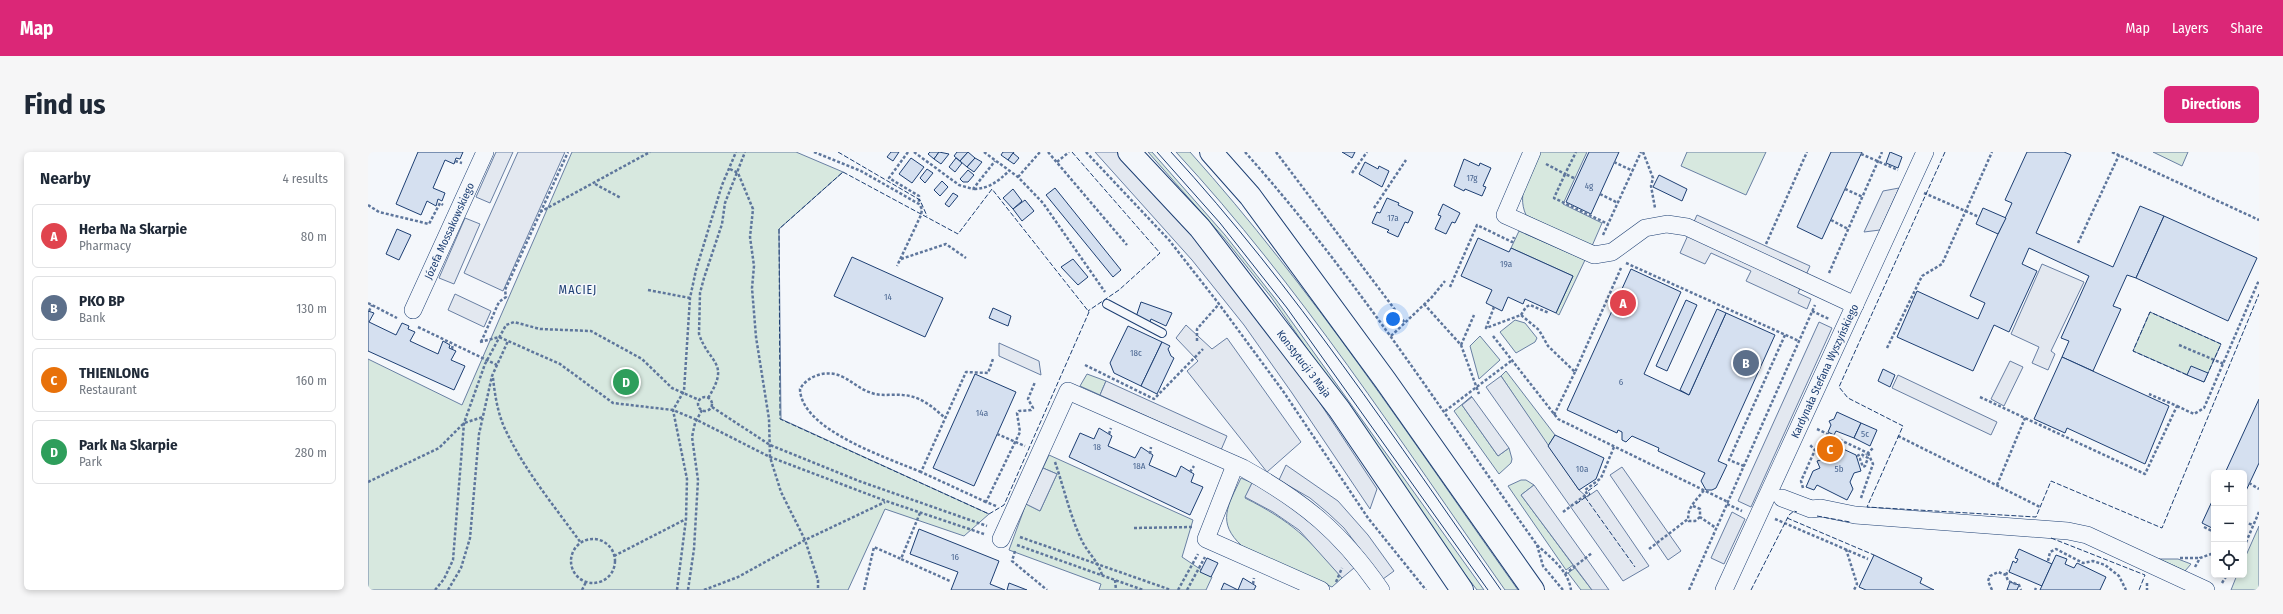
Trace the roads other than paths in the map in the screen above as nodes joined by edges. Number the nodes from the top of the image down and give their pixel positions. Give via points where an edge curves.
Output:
1 (485, 152) edge
2 (1129, 152) edge
3 (1212, 152) edge
4 (1532, 152) edge
5 (1925, 152) edge
6 (1108, 301) road end
7 (1855, 305) junction
8 (409, 318) road end
9 (1162, 333) dead end
10 (1235, 465) junction
11 (1782, 498) dead end
12 (1008, 536) road end
13 (1321, 590) edge
14 (1381, 590) edge
15 (1462, 590) edge
16 (1533, 590) edge
17 (1724, 590) edge
18 (2206, 590) edge

1 - 8 street, Józefa Mossakowskiego
2 - 15 street, Konstytucji 3 Maja via 1200,228 1339,409
3 - 16 street via 1254,202
4 - 7 street via 1505,215 1519,222 1594,255 1612,252 1645,228 1677,224
5 - 7 street, Kardynała Stefana Wyszyńskiego
6 - 9 lane
7 - 17 street, Kardynała Stefana Wyszyńskiego
10 - 12 street via 1068,391 1012,513
10 - 13 street via 1210,536
10 - 14 street via 1270,483 1322,520 1355,554
11 - 18 street via 1811,509 1821,508 1855,515 2068,531 2087,535

